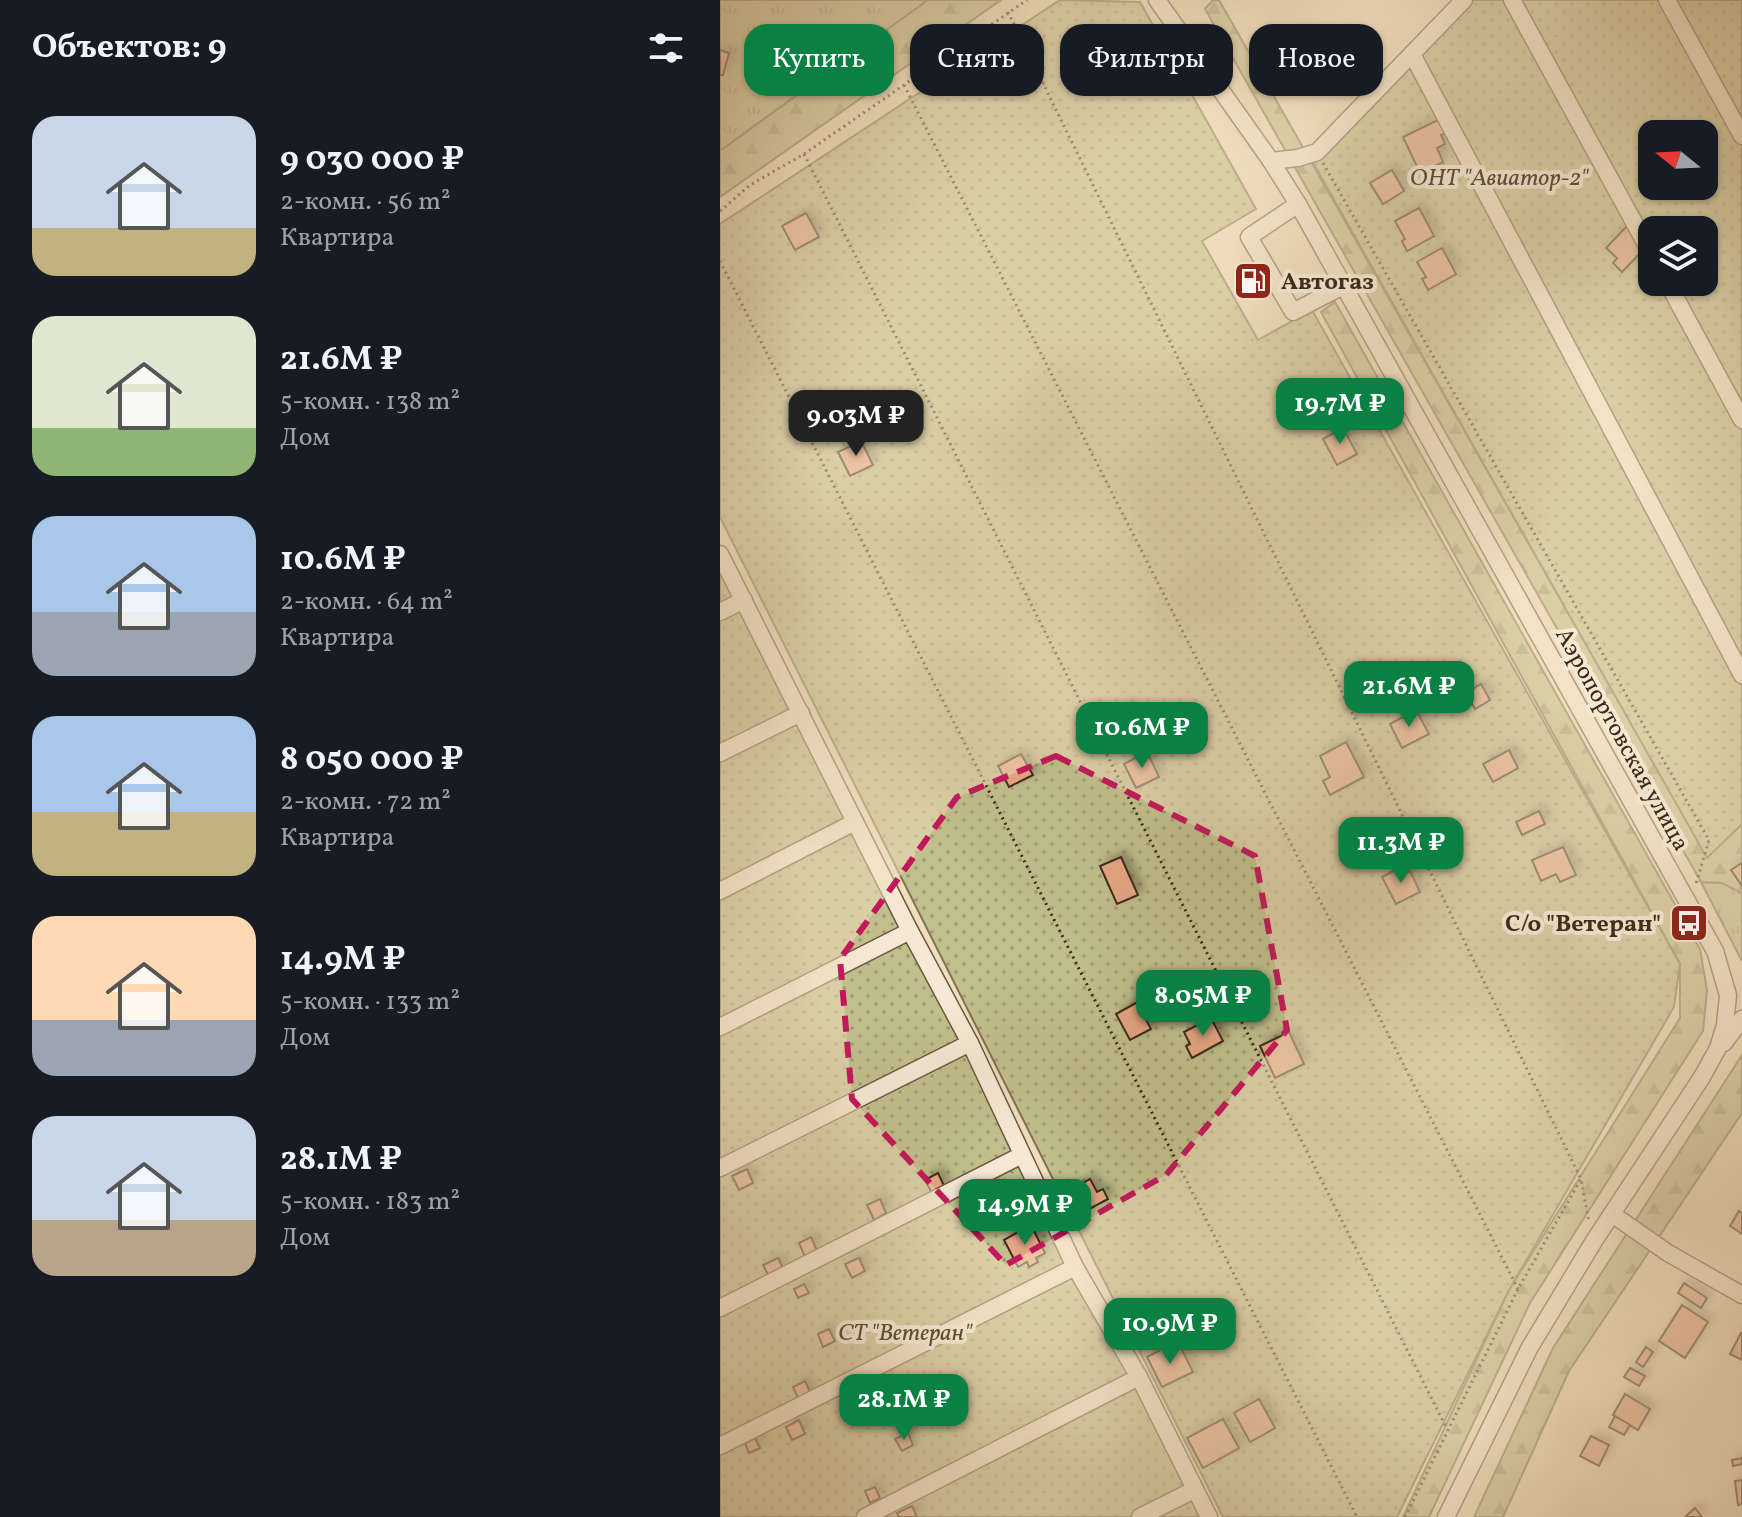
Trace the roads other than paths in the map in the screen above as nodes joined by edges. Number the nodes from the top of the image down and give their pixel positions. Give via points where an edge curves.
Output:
1 (1157, 0) edge
2 (1464, 0) edge
3 (1512, 0) edge
4 (1667, 0) edge
5 (1412, 54) junction
6 (1742, 136) edge
7 (1271, 161) junction
8 (1298, 204) junction
9 (1638, 230) edge
10 (1343, 286) junction
11 (1675, 296) edge
12 (1742, 420) edge
13 (720, 554) edge
14 (744, 600) junction
15 (720, 612) edge
16 (1742, 675) edge
17 (801, 713) junction
18 (720, 753) edge
19 (855, 822) junction
20 (720, 891) edge
21 (910, 931) junction
22 (1742, 1019) edge
23 (720, 1027) edge
24 (970, 1043) junction
25 (1710, 1064) junction
26 (1022, 1155) junction
27 (720, 1168) edge
28 (1612, 1214) junction
29 (1075, 1267) junction
30 (1742, 1295) edge
31 (720, 1308) edge
32 (1139, 1377) junction
33 (720, 1446) edge
34 (1194, 1490) junction
35 (865, 1517) edge
36 (1140, 1517) edge
37 (1209, 1517) edge
38 (1446, 1517) edge

1 - 7 street, Аэропортовская улица
2 - 5 street
3 - 9 street
4 - 6 street
5 - 7 street via 1317,152
5 - 16 street
7 - 8 street, Аэропортовская улица
8 - 10 street, Аэропортовская улица
8 - 10 street via 1249,237 1293,312
10 - 25 street, Аэропортовская улица via 1715,951 1728,995 1725,1025
11 - 12 street
13 - 14 street
14 - 15 street
14 - 17 street
17 - 18 street
17 - 19 street
19 - 20 street
19 - 21 street
21 - 23 street
21 - 24 street
22 - 25 street
24 - 26 street
24 - 27 street
25 - 28 street, Аэропортовская улица
26 - 29 street
26 - 31 street
28 - 30 street
28 - 38 street, Аэропортовская улица via 1510,1385
29 - 32 street
29 - 33 street
32 - 34 street
32 - 35 street
34 - 36 street
34 - 37 street

